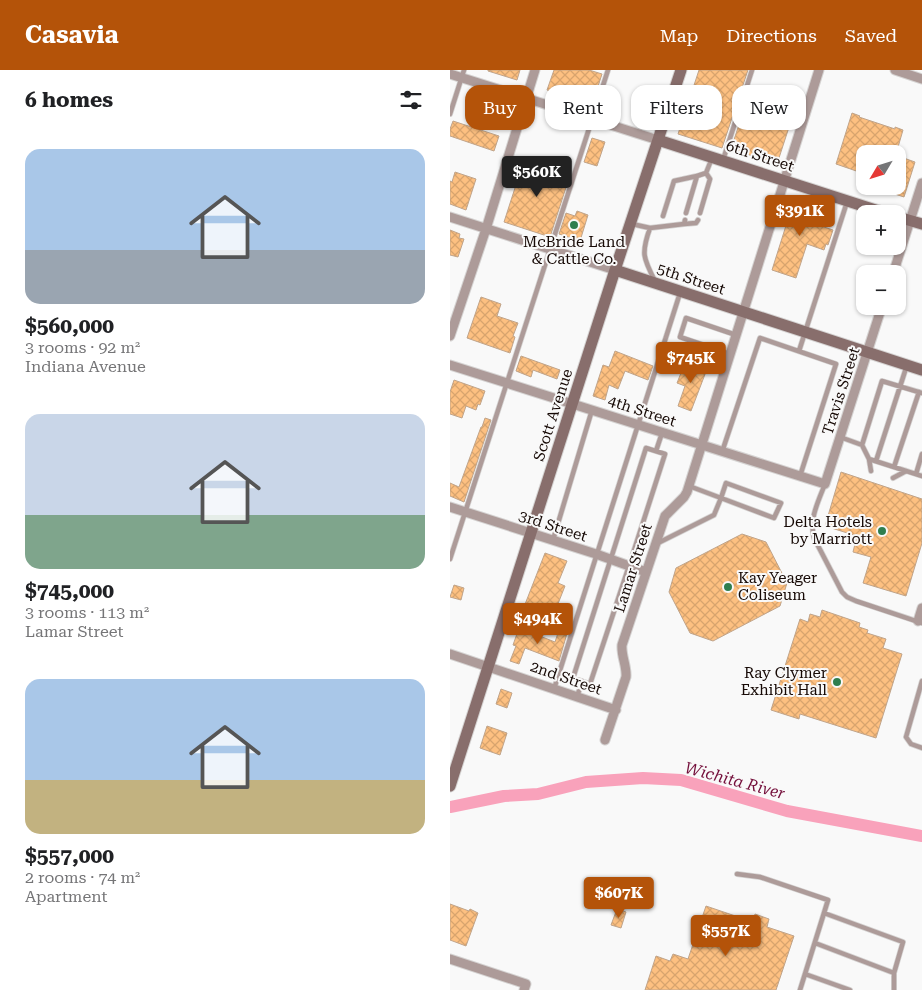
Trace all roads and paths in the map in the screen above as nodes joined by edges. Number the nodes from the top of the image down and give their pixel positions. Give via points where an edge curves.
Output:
1 (535, 70) edge
2 (608, 70) edge
3 (681, 70) edge
4 (752, 70) edge
5 (819, 70) edge
6 (895, 70) edge
7 (450, 74) edge
8 (463, 74) edge
9 (922, 79) edge
10 (492, 85) edge
11 (530, 85) edge
12 (603, 85) edge
13 (450, 114) edge
14 (621, 128) edge
15 (516, 130) edge
16 (588, 130) edge
17 (658, 140) junction
18 (718, 159) junction
19 (706, 173) junction
20 (697, 176) junction
21 (785, 180) junction
22 (922, 183) edge
23 (848, 200) junction
24 (862, 205) edge
25 (686, 213) dead end
26 (700, 213) dead end
27 (450, 216) edge
28 (663, 216) dead end
29 (698, 220) dead end
30 (906, 220) edge
31 (910, 221) junction
32 (630, 223) junction
33 (922, 224) edge
34 (650, 228) junction
35 (486, 229) junction
36 (550, 249) junction
37 (896, 265) edge
38 (615, 270) junction
39 (657, 284) junction
40 (680, 291) junction
41 (744, 312) junction
42 (879, 315) edge
43 (805, 332) junction
44 (736, 335) junction
45 (450, 336) edge
46 (798, 351) junction
47 (868, 352) junction
48 (730, 354) junction
49 (450, 364) edge
50 (907, 365) junction
51 (922, 370) edge
52 (507, 382) junction
53 (900, 386) junction
54 (920, 393) edge
55 (573, 403) junction
56 (592, 409) junction
57 (638, 425) junction
58 (662, 433) junction
59 (840, 437) junction
60 (701, 445) junction
61 (862, 445) junction
62 (656, 451) junction
63 (722, 452) junction
64 (922, 454) edge
65 (869, 459) junction
66 (876, 461) junction
67 (894, 467) junction
68 (871, 471) dead end
69 (906, 471) junction
70 (916, 474) junction
71 (800, 476) junction
72 (922, 476) edge
73 (893, 478) dead end
74 (825, 484) junction
75 (689, 486) junction
76 (721, 498) junction
77 (450, 507) edge
78 (465, 512) junction
79 (531, 534) junction
80 (553, 540) junction
81 (655, 545) junction
82 (596, 554) junction
83 (450, 559) edge
84 (610, 559) junction
85 (629, 566) junction
86 (646, 572) junction
87 (922, 608) edge
88 (920, 622) edge
89 (450, 654) edge
90 (489, 667) junction
91 (922, 681) edge
92 (582, 682) junction
93 (554, 689) junction
94 (577, 697) junction
95 (616, 710) junction
96 (605, 740) dead end
97 (922, 748) edge
98 (450, 786) edge
99 (737, 874) dead end
100 (824, 913) junction
101 (815, 943) junction
102 (450, 959) edge
103 (894, 973) junction
104 (806, 974) junction
105 (525, 987) edge
106 (800, 990) edge
107 (850, 990) edge
108 (894, 990) edge

1 - 11 street
2 - 12 lane
3 - 17 main road, Scott Avenue
4 - 18 lane
5 - 21 street, Lamar Street
6 - 9 street
7 - 8 street, 6th Street
8 - 10 street, 6th Street
8 - 13 lane
14 - 17 street, 6th Street
15 - 35 street
16 - 36 lane
17 - 18 main road, 6th Street
17 - 32 main road, Scott Avenue
18 - 19 lane
18 - 21 main road, 6th Street
19 - 20 lane
19 - 26 lane via 710,179
20 - 25 lane
20 - 28 lane via 674,182
21 - 23 main road, 6th Street
21 - 41 street, Lamar Street
22 - 31 street
23 - 24 main road, 6th Street
23 - 43 lane
27 - 35 street, 5th Street
29 - 34 lane via 696,223 662,224
30 - 31 main road
31 - 33 main road
31 - 37 street
32 - 34 lane
32 - 38 main road, Scott Avenue
34 - 39 lane via 643,254
35 - 36 street, 5th Street
35 - 45 street
36 - 38 street, 5th Street
36 - 52 lane
38 - 39 main road, 5th Street
38 - 55 main road, Scott Avenue
39 - 40 main road, 5th Street
40 - 41 main road, 5th Street
40 - 57 lane
41 - 43 main road, 5th Street
41 - 44 street, Lamar Street
42 - 47 street, Travis Street
43 - 46 lane
43 - 47 main road, 5th Street
44 - 48 street, Lamar Street
44 - 48 lane via 686,318 680,337
46 - 63 lane via 760,338
46 - 71 lane via 836,364
47 - 50 main road, 5th Street
47 - 59 street, Travis Street
48 - 60 street, Lamar Street
49 - 52 street, 4th Street
50 - 51 main road, 5th Street
50 - 53 lane
52 - 55 street, 4th Street
52 - 78 lane
53 - 54 lane
53 - 61 lane via 882,381
53 - 66 lane
54 - 67 lane
55 - 56 street, 4th Street
55 - 79 main road, Scott Avenue
56 - 57 street, 4th Street
56 - 80 lane
57 - 58 street, 4th Street
57 - 82 lane
58 - 60 street, 4th Street
58 - 62 lane
59 - 61 lane
59 - 74 street, Travis Street
60 - 63 street, 4th Street
60 - 75 street, Lamar Street
61 - 65 lane
62 - 84 lane via 646,448
62 - 85 lane via 665,454
63 - 71 street, 4th Street
64 - 70 lane
65 - 66 lane
65 - 68 lane
66 - 67 lane
67 - 69 lane
69 - 70 lane
69 - 73 lane
70 - 72 lane
71 - 74 street, 4th Street
74 - 88 lane via 812,530 842,592 856,602
75 - 76 lane
75 - 81 street, Lamar Street via 684,497 665,516
76 - 76 lane via 774,518 781,503 726,483
76 - 81 lane via 714,515
77 - 78 street, 3rd Street
78 - 79 street, 3rd Street
78 - 83 lane
79 - 80 street, 3rd Street
79 - 90 main road, Scott Avenue
80 - 82 street, 3rd Street
81 - 86 street, Lamar Street
82 - 84 street, 3rd Street
82 - 93 lane
84 - 85 street, 3rd Street
84 - 92 lane via 572,678
85 - 86 street, 3rd Street
85 - 92 lane via 590,684
86 - 95 street, Lamar Street via 622,645 627,671
87 - 88 street
89 - 90 street, 2nd Street
90 - 93 street, 2nd Street
90 - 98 main road, Scott Avenue
91 - 97 lane via 906,737 911,744
92 - 94 lane
93 - 94 street, 2nd Street
94 - 95 street, 2nd Street
95 - 96 street, Lamar Street
99 - 100 lane via 760,877 828,900
100 - 101 lane
100 - 103 lane via 903,942
101 - 103 lane
101 - 104 lane
102 - 105 street
103 - 108 lane
104 - 106 lane
104 - 107 lane

